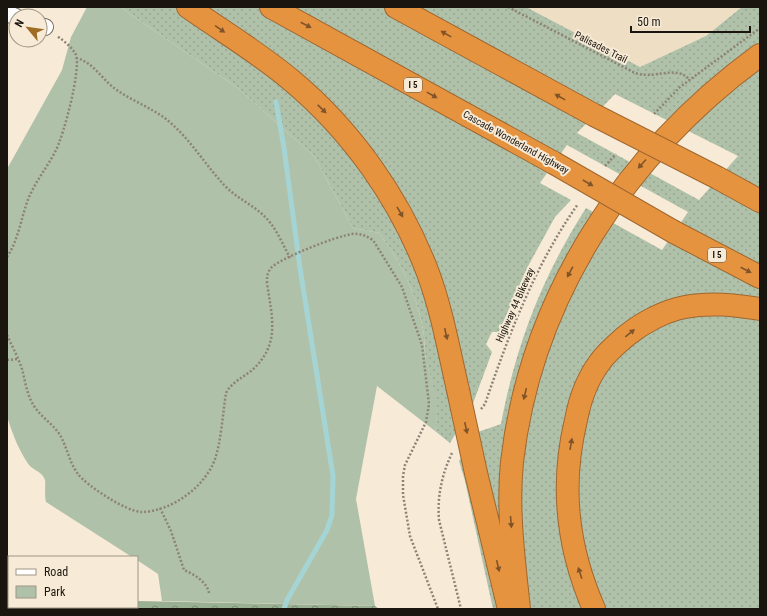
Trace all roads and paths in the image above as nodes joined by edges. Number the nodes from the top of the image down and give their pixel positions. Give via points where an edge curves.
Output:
1 (188, 7) edge
2 (271, 7) edge
3 (396, 7) edge
4 (508, 7) edge
5 (760, 28) edge
6 (48, 31) edge
7 (760, 55) edge
8 (76, 58) junction
9 (760, 68) edge
10 (690, 80) junction
11 (654, 114) dead end
12 (678, 125) junction
13 (616, 154) dead end
14 (605, 166) dead end
15 (757, 198) edge
16 (578, 204) dead end
17 (7, 257) edge
18 (290, 258) junction
19 (760, 278) edge
20 (760, 309) edge
21 (7, 335) edge
22 (18, 359) junction
23 (7, 360) edge
24 (478, 413) dead end
25 (453, 451) dead end
26 (160, 508) junction
27 (209, 593) dead end
28 (438, 609) edge
29 (461, 609) edge
30 (509, 609) edge
31 (519, 609) edge
32 (594, 609) edge

1 -> 30 highway, bridge via 292,81 330,117 364,156 402,215 428,272 444,324 476,474
2 -> 19 highway, Cascade Wonderland Highway / I 5, bridge
15 -> 3 highway, bridge via 594,115
4 - 10 path, Palisades Trail via 635,73 649,76 678,72 685,74
5 - 10 path
6 - 8 path via 72,49
7 - 12 highway
8 - 17 path via 73,90 61,139 32,191 15,242
8 - 18 path via 92,66 114,88 153,110 179,131 226,186 270,223
9 - 12 highway
10 - 11 path
12 -> 31 highway via 639,167 590,236 566,279 538,346 524,394 512,462 510,512
13 - 14 path
16 - 24 path, Highway 44 Bikeway via 534,279 509,334 485,404
18 - 26 path via 278,262 268,273 271,344 261,361 229,387 226,393 215,459 206,475 189,493
18 - 28 path via 338,238 353,234 365,235 372,240 402,287 422,345 429,404 426,422 405,465 403,495 410,536
32 -> 20 highway via 575,556 567,500 572,437 588,381 600,362 629,334 651,319 677,308 722,304
21 - 22 path
22 - 23 path
22 - 26 path via 31,401 37,411 56,429 81,478 134,511 143,512
25 - 29 path via 442,478 438,509
26 - 27 path via 184,570 197,576 207,586

